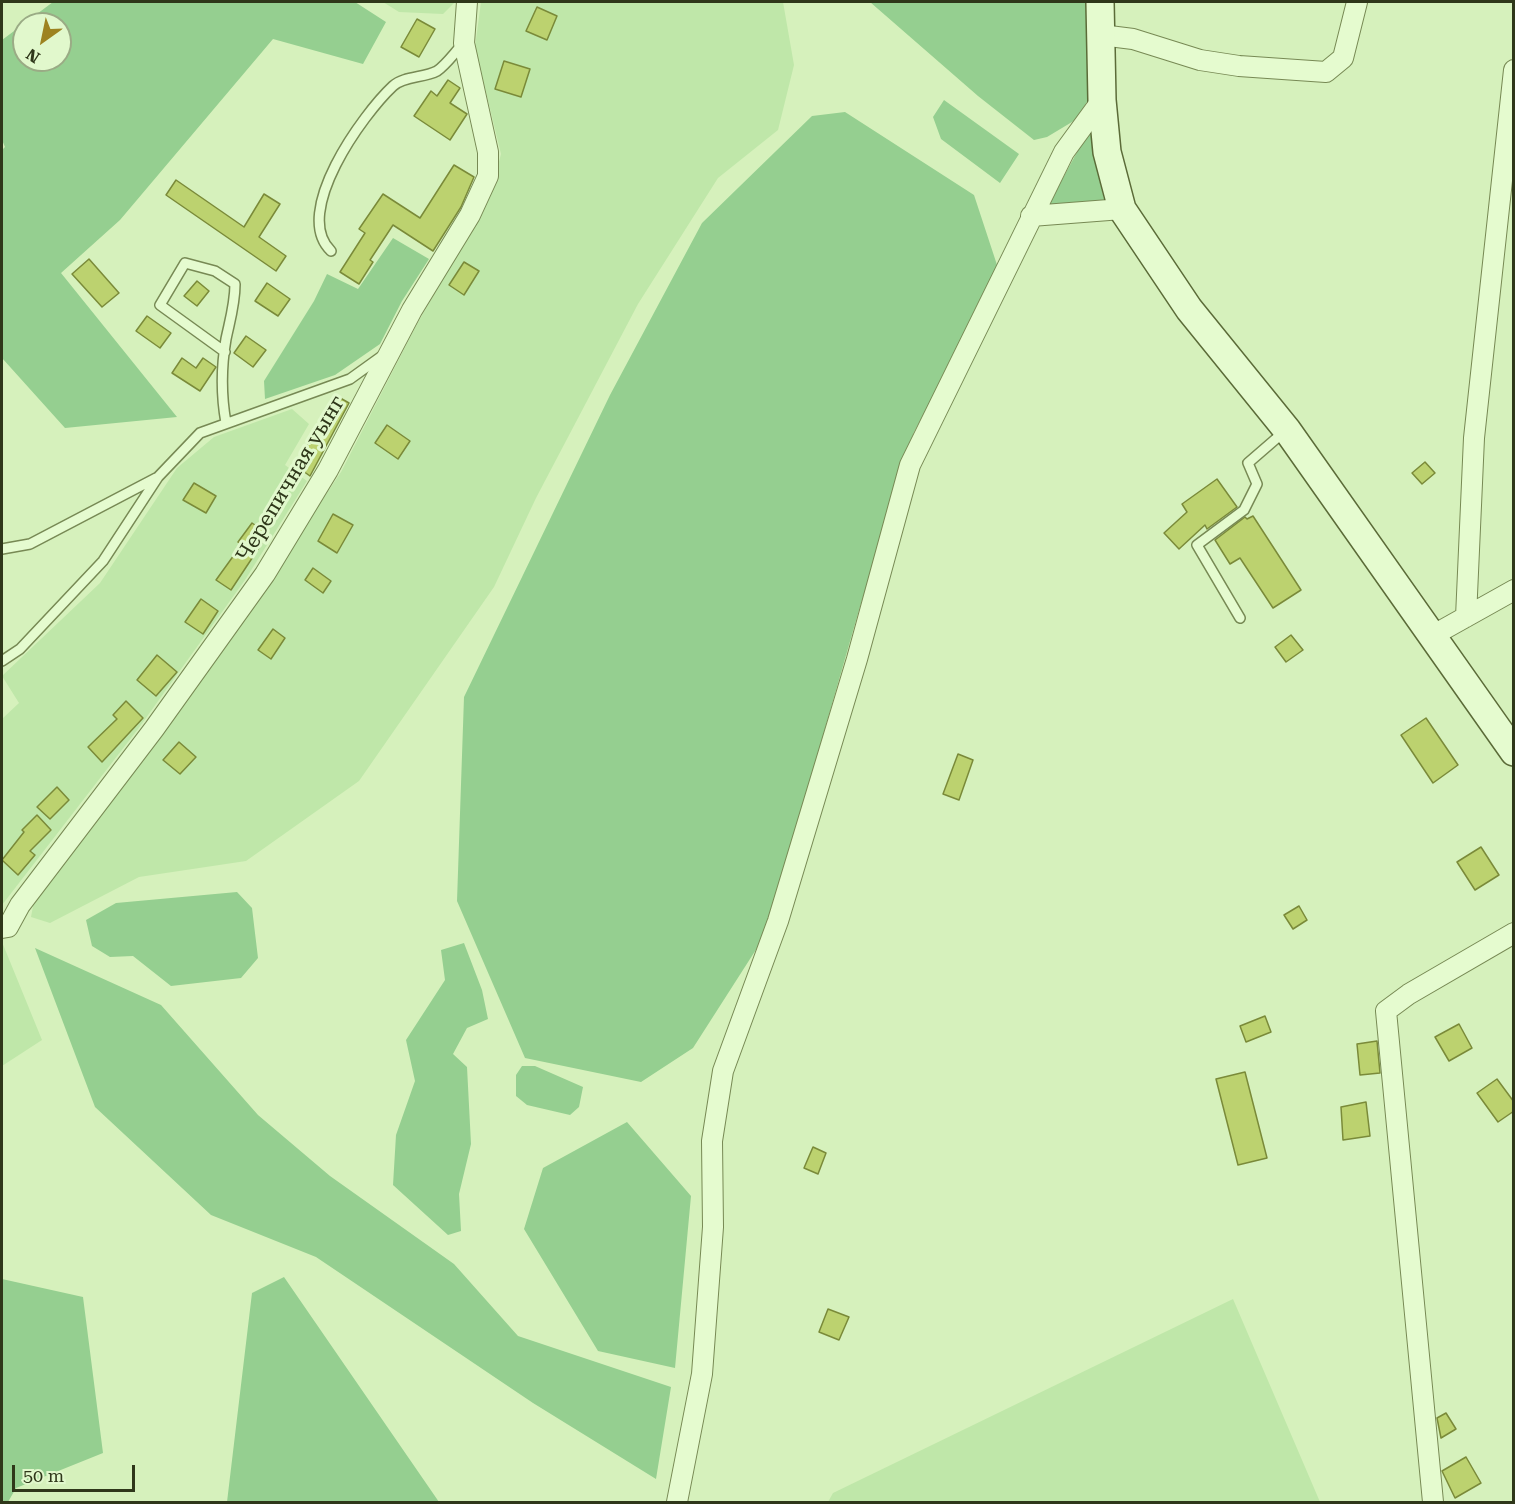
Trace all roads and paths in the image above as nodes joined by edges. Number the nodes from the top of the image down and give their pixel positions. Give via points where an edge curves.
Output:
1 (467, 2) edge
2 (1100, 2) edge
3 (1357, 2) edge
4 (1101, 35) junction
5 (464, 43) junction
6 (1514, 70) edge
7 (1102, 100) junction
8 (1122, 208) junction
9 (1031, 216) junction
10 (331, 251) dead end
11 (394, 348) junction
12 (225, 352) junction
13 (226, 423) junction
14 (1287, 430) junction
15 (158, 477) junction
16 (2, 549) edge
17 (1514, 590) edge
18 (1466, 617) junction
19 (1240, 618) dead end
20 (1430, 636) junction
21 (2, 661) edge
22 (1514, 752) edge
23 (2, 928) edge
24 (1514, 933) edge
25 (677, 1503) edge
26 (1433, 1503) edge

1 - 5 street, Черепичная уынг
2 - 4 main road
3 - 4 street via 1343,58 1326,72 1200,60 1133,39
4 - 7 main road
5 - 10 lane via 438,70 395,84 344,149 325,188 319,219 322,242
5 - 11 street, Черепичная уынг via 488,152 488,176
6 - 18 street via 1474,438
7 - 8 main road via 1107,152
7 - 9 street via 1064,152
8 - 9 street
8 - 14 main road via 1189,309
9 - 25 street via 910,465 778,921 723,1071 711,1140 713,1227 702,1374
11 - 13 lane via 350,379
11 - 23 street, Черепичная уынг via 328,470 265,574 154,729 20,904 8,927
12 - 12 lane via 235,284 215,271 185,263 160,305
12 - 13 lane via 221,397
13 - 15 lane via 200,433
14 - 19 lane via 1248,463 1257,484 1244,510 1197,545
14 - 20 main road
15 - 16 lane via 30,544
15 - 21 lane via 103,561 20,649
17 - 18 street
18 - 20 street
20 - 22 main road
24 - 26 street via 1386,1011

